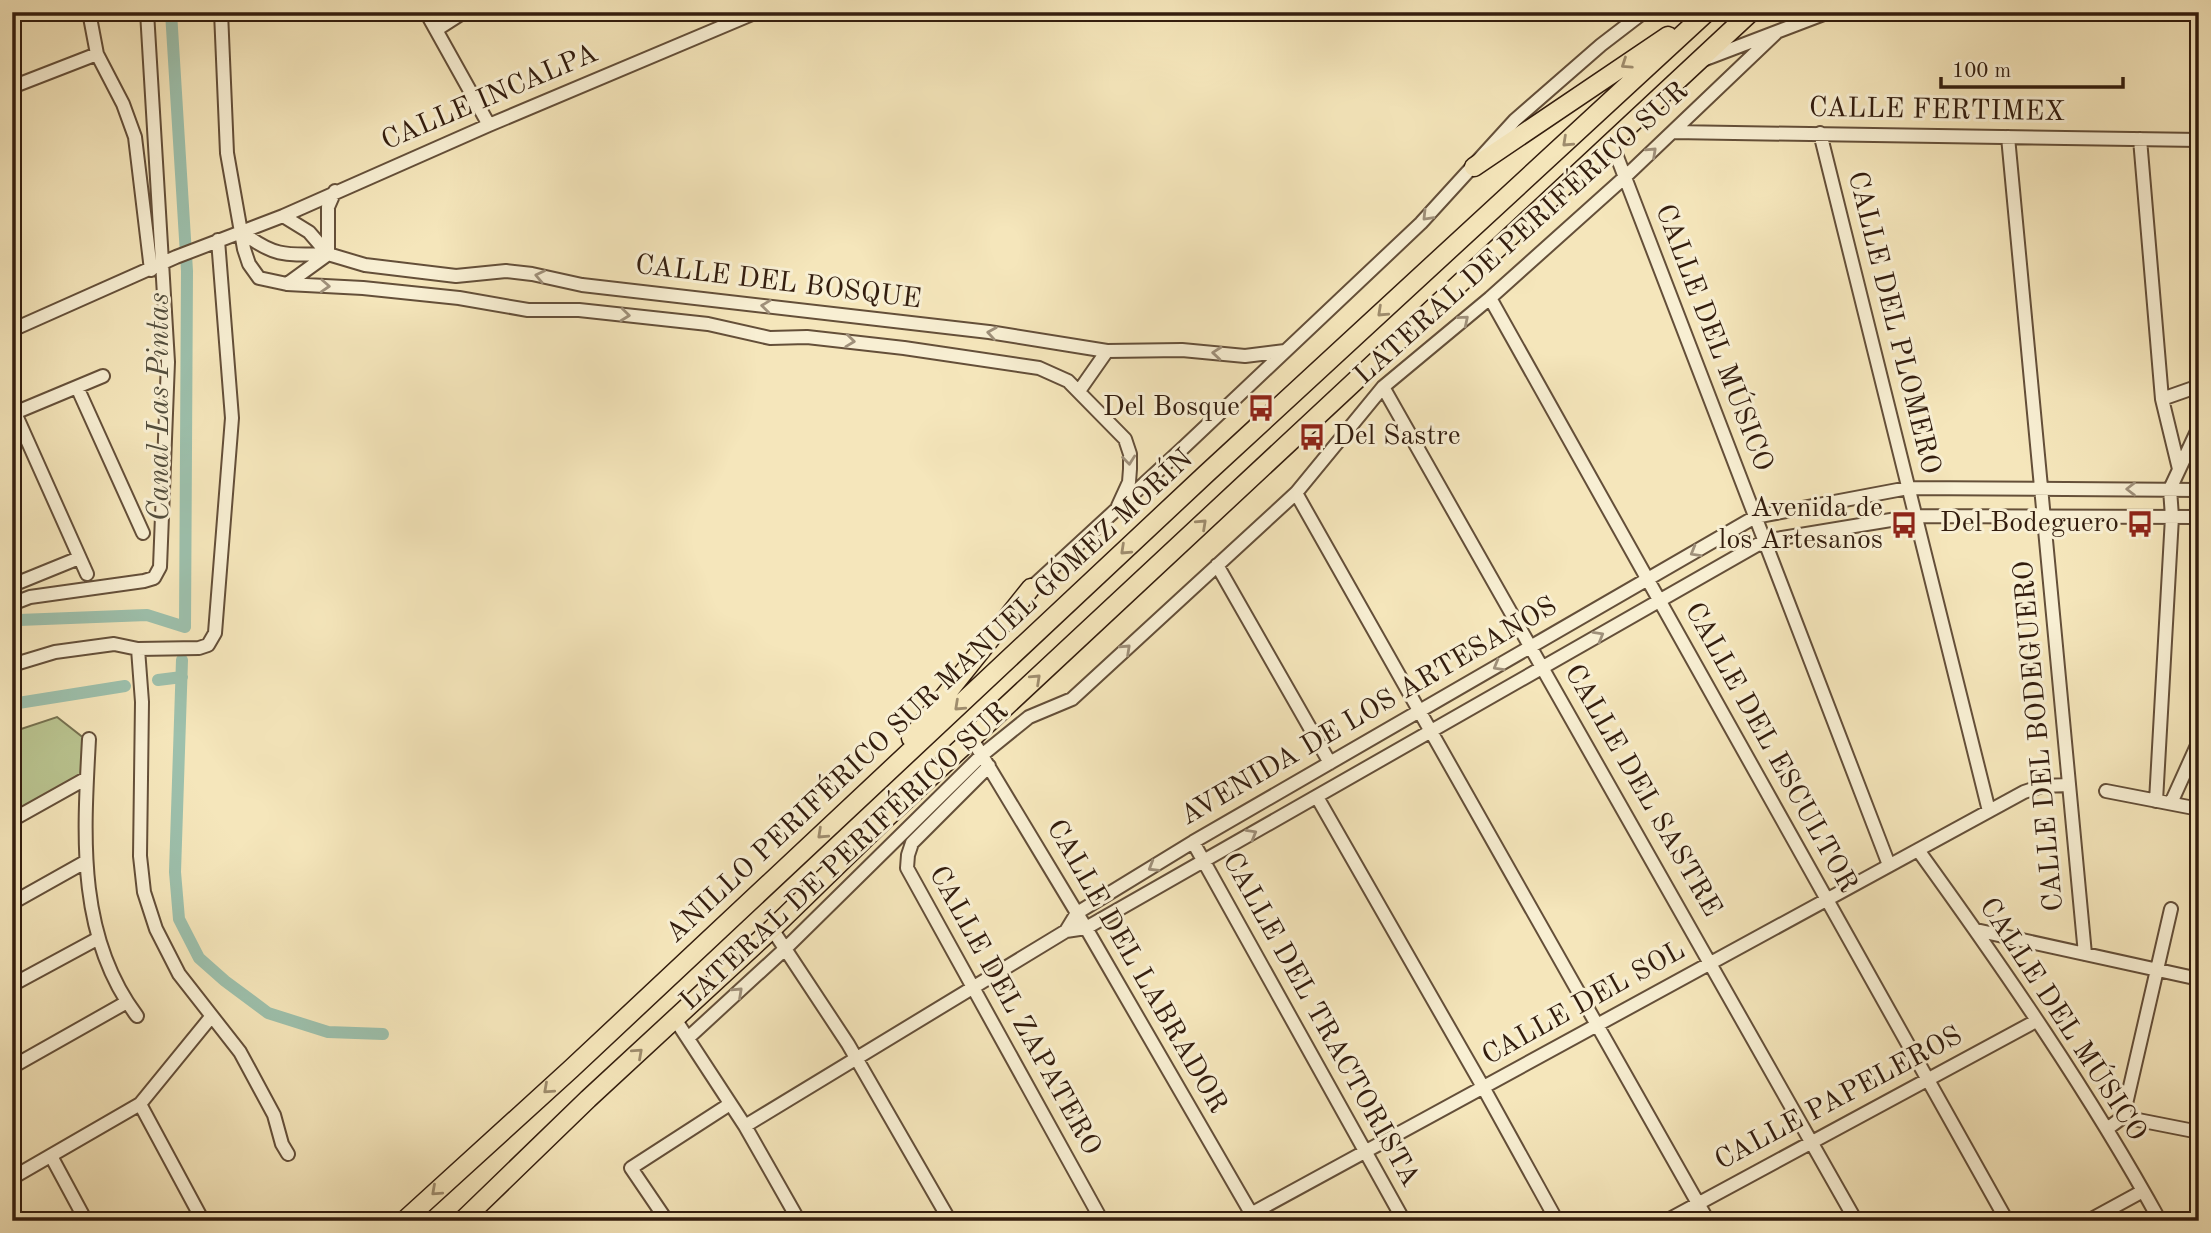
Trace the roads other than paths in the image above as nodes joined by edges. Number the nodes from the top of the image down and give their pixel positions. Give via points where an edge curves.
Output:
1 (89, 12) edge
2 (147, 12) edge
3 (221, 12) edge
4 (426, 12) edge
5 (464, 12) edge
6 (757, 12) edge
7 (1644, 12) edge
8 (1705, 12) edge
9 (1751, 12) edge
10 (1829, 12) edge
11 (436, 30) junction
12 (1776, 33) junction
13 (97, 54) junction
14 (1696, 63) junction
15 (12, 87) edge
16 (489, 125) junction
17 (1673, 131) junction
18 (1820, 133) junction
19 (2008, 137) junction
20 (2140, 139) junction
21 (2199, 140) edge
22 (1611, 141) junction
23 (1474, 167) junction
24 (1625, 177) junction
25 (335, 191) junction
26 (283, 216) junction
27 (242, 232) junction
28 (218, 240) junction
29 (328, 254) junction
30 (156, 267) junction
31 (287, 284) junction
32 (1490, 299) junction
33 (12, 330) edge
34 (1107, 351) junction
35 (1285, 351) junction
36 (103, 376) dead end
37 (2199, 386) edge
38 (77, 387) junction
39 (1383, 387) junction
40 (1079, 391) junction
41 (2162, 399) junction
42 (14, 414) edge
43 (2199, 427) edge
44 (2179, 469) junction
45 (1908, 488) junction
46 (2041, 489) junction
47 (2170, 489) junction
48 (2199, 489) edge
49 (1296, 493) junction
50 (1118, 506) junction
51 (1915, 516) junction
52 (2044, 516) junction
53 (1755, 517) junction
54 (2172, 517) junction
55 (2199, 517) edge
56 (143, 533) dead end
57 (1764, 541) junction
58 (79, 558) junction
59 (1217, 565) junction
60 (87, 574) dead end
61 (12, 575) edge
62 (1648, 579) junction
63 (1031, 588) joint
64 (1660, 601) junction
65 (12, 604) edge
66 (1532, 646) junction
67 (138, 649) junction
68 (12, 665) edge
69 (1544, 668) junction
70 (1420, 711) junction
71 (1432, 731) junction
72 (89, 739) dead end
73 (2199, 741) edge
74 (977, 747) junction
75 (1330, 763) junction
76 (989, 766) junction
77 (87, 778) junction
78 (2069, 785) junction
79 (872, 787) junction
80 (2106, 792) dead end
81 (1317, 797) junction
82 (2156, 801) junction
83 (2171, 803) junction
84 (2199, 809) edge
85 (1989, 811) junction
86 (12, 820) edge
87 (1193, 842) junction
88 (1917, 850) junction
89 (85, 862) junction
90 (1204, 862) junction
91 (1889, 865) junction
92 (1827, 899) junction
93 (12, 904) edge
94 (2171, 909) dead end
95 (1077, 913) junction
96 (1086, 928) junction
97 (772, 929) junction
98 (1976, 930) junction
99 (1066, 931) junction
100 (97, 939) junction
101 (786, 948) junction
102 (2085, 954) junction
103 (1711, 963) junction
104 (2157, 970) junction
105 (2199, 979) edge
106 (12, 985) edge
107 (971, 987) junction
108 (127, 1002) junction
109 (137, 1016) dead end
110 (211, 1017) junction
111 (675, 1019) junction
112 (2036, 1021) junction
113 (1598, 1025) junction
114 (688, 1038) junction
115 (856, 1057) junction
116 (12, 1067) edge
117 (1928, 1079) junction
118 (1483, 1087) junction
119 (140, 1104) junction
120 (730, 1104) junction
121 (2123, 1117) junction
122 (745, 1126) junction
123 (2107, 1129) junction
124 (2199, 1132) edge
125 (1811, 1142) junction
126 (1365, 1151) junction
127 (288, 1154) dead end
128 (51, 1156) junction
129 (12, 1178) edge
130 (2143, 1191) junction
131 (1698, 1203) junction
132 (410, 1215) edge
133 (1253, 1217) edge
134 (86, 1221) edge
135 (203, 1221) edge
136 (462, 1221) edge
137 (667, 1221) edge
138 (799, 1221) edge
139 (950, 1221) edge
140 (1102, 1221) edge
141 (1238, 1221) edge
142 (1404, 1221) edge
143 (1556, 1221) edge
144 (1666, 1221) edge
145 (1708, 1221) edge
146 (1856, 1221) edge
147 (2007, 1221) edge
148 (2088, 1221) edge
149 (2160, 1221) edge

1 - 13 street
2 - 30 street
3 - 27 street via 227,153
4 - 11 street
5 - 11 street
6 - 16 street, CALLE INCALPA
7 - 23 street via 1515,120
8 -> 23 highway
8 -> 79 highway, ANILLO PERIFÉRICO SUR MANUEL GÓMEZ MORÍN
9 - 14 highway, ANILLO PERIFÉRICO SUR MANUEL GÓMEZ MORÍN
10 - 12 street
11 - 16 street
12 - 14 street
12 - 17 street, LATERAL DE PERIFÉRICO SUR
13 - 15 street
13 - 30 street via 135,137
14 - 22 highway, ANILLO PERIFÉRICO SUR MANUEL GÓMEZ MORÍN
16 - 25 street, CALLE INCALPA
17 - 18 street, CALLE FERTIMEX
24 -> 17 street, LATERAL DE PERIFÉRICO SUR
18 - 19 street, CALLE FERTIMEX
18 - 45 street, CALLE DEL PLOMERO
19 - 20 street, CALLE FERTIMEX
19 - 46 street, CALLE DEL BODEGUERO
20 - 21 street, CALLE FERTIMEX
20 - 41 street
22 - 24 street, CALLE DEL MÚSICO
74 -> 22 highway, ANILLO PERIFÉRICO SUR MANUEL GÓMEZ MORÍN
23 -> 35 street
24 - 32 street, LATERAL DE PERIFÉRICO SUR
24 - 53 street, CALLE DEL MÚSICO
25 - 26 street, CALLE INCALPA
25 - 29 street via 328,206
26 - 27 street, CALLE INCALPA
26 - 29 street, CALLE DEL BOSQUE via 309,232
27 - 28 street
27 - 29 street via 261,247 284,255
27 - 31 street, CALLE DEL BOSQUE via 249,264 259,278
28 - 30 street
28 - 67 street via 232,418 215,634 208,645 199,648
29 - 31 street
34 -> 29 street, CALLE DEL BOSQUE via 989,332 582,285 506,271 456,276 411,272
30 - 33 street
30 - 65 street via 168,362 160,567 154,578 30,597
31 -> 40 street, CALLE DEL BOSQUE via 459,298 528,310 579,310 708,324 770,338 807,337 905,348 1040,368
39 -> 32 street, LATERAL DE PERIFÉRICO SUR
32 - 62 street, CALLE DEL ESCULTOR
35 -> 34 street, CALLE DEL BOSQUE via 1245,356 1182,350
34 - 40 street
35 - 50 street
36 - 38 street
37 - 41 street
38 - 42 street
38 - 56 street
39 - 49 street, LATERAL DE PERIFÉRICO SUR
39 - 66 street, CALLE DEL SASTRE
40 -> 50 street, CALLE DEL BOSQUE via 1125,439 1130,454 1129,482
41 - 44 street
42 - 58 street
43 - 44 street
44 - 47 street
45 - 46 street, AVENIDA DE LOS ARTESANOS
45 - 51 street, CALLE DEL PLOMERO
45 - 53 street, AVENIDA DE LOS ARTESANOS
47 -> 46 street, AVENIDA DE LOS ARTESANOS
46 - 52 street, CALLE DEL BODEGUERO
47 - 48 street, AVENIDA DE LOS ARTESANOS
47 - 54 street
49 - 59 street, LATERAL DE PERIFÉRICO SUR
49 - 70 street
50 - 63 street
51 - 52 street, AVENIDA DE LOS ARTESANOS
51 - 57 street, AVENIDA DE LOS ARTESANOS
51 - 85 street, CALLE DEL PLOMERO
52 - 54 street, AVENIDA DE LOS ARTESANOS
52 - 78 street, CALLE DEL BODEGUERO
53 - 57 street, CALLE DEL MÚSICO
53 -> 62 street, AVENIDA DE LOS ARTESANOS
54 - 55 street, AVENIDA DE LOS ARTESANOS
54 - 82 street
57 - 64 street, AVENIDA DE LOS ARTESANOS
57 - 91 street, CALLE DEL MÚSICO
58 - 60 street
58 - 61 street via 20,582
74 -> 59 street, LATERAL DE PERIFÉRICO SUR via 1072,699
59 - 75 street
62 - 64 street, CALLE DEL ESCULTOR
62 - 66 street, AVENIDA DE LOS ARTESANOS
63 - 79 highway
69 -> 64 street, AVENIDA DE LOS ARTESANOS
64 - 92 street, CALLE DEL ESCULTOR
66 - 69 street, CALLE DEL SASTRE
66 -> 70 street, AVENIDA DE LOS ARTESANOS
67 - 68 street via 114,645 55,652
67 - 110 street via 144,892 179,974
69 - 71 street, AVENIDA DE LOS ARTESANOS
69 - 103 street, CALLE DEL SASTRE
70 - 71 street
70 - 75 street, AVENIDA DE LOS ARTESANOS
71 - 81 street, AVENIDA DE LOS ARTESANOS
71 - 113 street
72 - 77 street
73 - 83 street
74 - 76 street, CALLE DEL LABRADOR
74 - 97 highway, ANILLO PERIFÉRICO SUR MANUEL GÓMEZ MORÍN via 883,821
74 - 101 street, LATERAL DE PERIFÉRICO SUR via 949,789
75 - 87 street, AVENIDA DE LOS ARTESANOS
76 - 95 street, CALLE DEL LABRADOR
76 - 107 street, CALLE DEL ZAPATERO via 912,843 907,868
77 - 86 street
77 - 89 street
78 - 85 street, CALLE DEL SOL via 2042,786
78 - 102 street, CALLE DEL BODEGUERO
79 -> 132 highway, ANILLO PERIFÉRICO SUR MANUEL GÓMEZ MORÍN
80 - 82 street
90 -> 81 street, AVENIDA DE LOS ARTESANOS
81 - 118 street
82 - 83 street
83 - 84 street
85 - 88 street, CALLE DEL SOL
87 - 90 street, CALLE DEL TRACTORISTA
87 -> 95 street, AVENIDA DE LOS ARTESANOS
88 - 91 street, CALLE DEL SOL
88 - 98 street, CALLE DEL MÚSICO
89 - 93 street
89 - 100 street
90 - 96 street, AVENIDA DE LOS ARTESANOS
90 - 126 street, CALLE DEL TRACTORISTA
91 - 92 street, CALLE DEL SOL
92 - 103 street, CALLE DEL SOL
92 - 117 street, CALLE DEL ESCULTOR
94 - 104 street
95 - 96 street, CALLE DEL LABRADOR
95 - 99 street, AVENIDA DE LOS ARTESANOS
96 - 99 street, AVENIDA DE LOS ARTESANOS
96 - 133 street, CALLE DEL LABRADOR
97 - 101 street
97 - 111 highway, ANILLO PERIFÉRICO SUR MANUEL GÓMEZ MORÍN
98 - 102 street
98 - 112 street, CALLE DEL MÚSICO
99 - 107 street, AVENIDA DE LOS ARTESANOS
100 - 106 street
100 - 108 street
114 -> 101 street, LATERAL DE PERIFÉRICO SUR
101 - 115 street
102 - 104 street
103 - 113 street, CALLE DEL SOL
103 - 125 street, CALLE DEL SASTRE
104 - 105 street
104 - 121 street
107 - 115 street, AVENIDA DE LOS ARTESANOS
107 - 140 street, CALLE DEL ZAPATERO
108 - 109 street
108 - 116 street
110 - 119 street
110 - 127 street via 240,1052 274,1115
111 - 114 street
136 -> 111 highway, ANILLO PERIFÉRICO SUR MANUEL GÓMEZ MORÍN
112 - 117 street, CALLE PAPELEROS
112 - 123 street, CALLE DEL MÚSICO
113 - 118 street, CALLE DEL SOL
113 - 131 street
114 - 120 street
115 - 122 street, AVENIDA DE LOS ARTESANOS
115 - 139 street
117 - 125 street, CALLE PAPELEROS
117 - 147 street, CALLE DEL ESCULTOR
118 - 126 street, CALLE DEL SOL
118 - 143 street
119 - 128 street
119 - 135 street
120 - 122 street
120 - 137 street via 631,1168
121 - 123 street
121 - 124 street
122 - 138 street
123 - 130 street, CALLE DEL MÚSICO
125 - 131 street, CALLE PAPELEROS
125 - 146 street, CALLE DEL SASTRE
126 - 133 street, CALLE DEL SOL
126 - 142 street, CALLE DEL TRACTORISTA
128 - 129 street
128 - 134 street
130 - 148 street
130 - 149 street, CALLE DEL MÚSICO
131 - 144 street, CALLE PAPELEROS
131 - 145 street
133 - 141 street, CALLE DEL SOL

